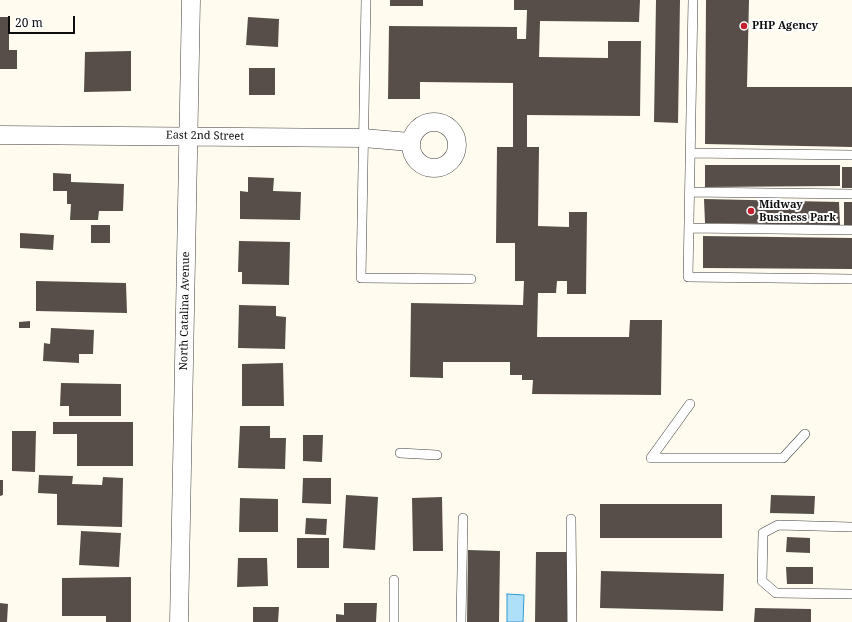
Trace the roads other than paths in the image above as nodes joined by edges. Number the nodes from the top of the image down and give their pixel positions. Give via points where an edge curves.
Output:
1 (191, 0) edge
2 (366, 0) edge
3 (694, 0) edge
4 (0, 135) edge
5 (188, 136) junction
6 (362, 138) junction
7 (410, 142) dead end
8 (690, 153) junction
9 (852, 155) edge
10 (690, 192) junction
11 (852, 194) edge
12 (689, 228) junction
13 (852, 230) edge
14 (852, 278) edge
15 (471, 279) dead end
16 (690, 404) dead end
17 (805, 434) dead end
18 (400, 453) dead end
19 (437, 455) dead end
20 (463, 518) dead end
21 (571, 519) dead end
22 (852, 527) edge
23 (394, 580) dead end
24 (852, 594) edge
25 (179, 622) edge
26 (394, 622) edge
27 (461, 622) edge
28 (572, 622) edge

1 - 5 street, North Catalina Avenue
2 - 6 lane
3 - 8 lane
4 - 5 street, East 2nd Street
5 - 6 street, East 2nd Street
5 - 25 street, North Catalina Avenue
6 - 7 street, East 2nd Street
6 - 15 lane via 361,278
8 - 9 lane
8 - 10 lane
10 - 11 lane
10 - 12 lane
12 - 13 lane
12 - 14 lane via 688,277
16 - 17 lane via 652,458 783,458
18 - 19 lane
20 - 27 lane
21 - 28 lane
22 - 24 lane via 778,525 763,533 762,581 776,593
23 - 26 lane

